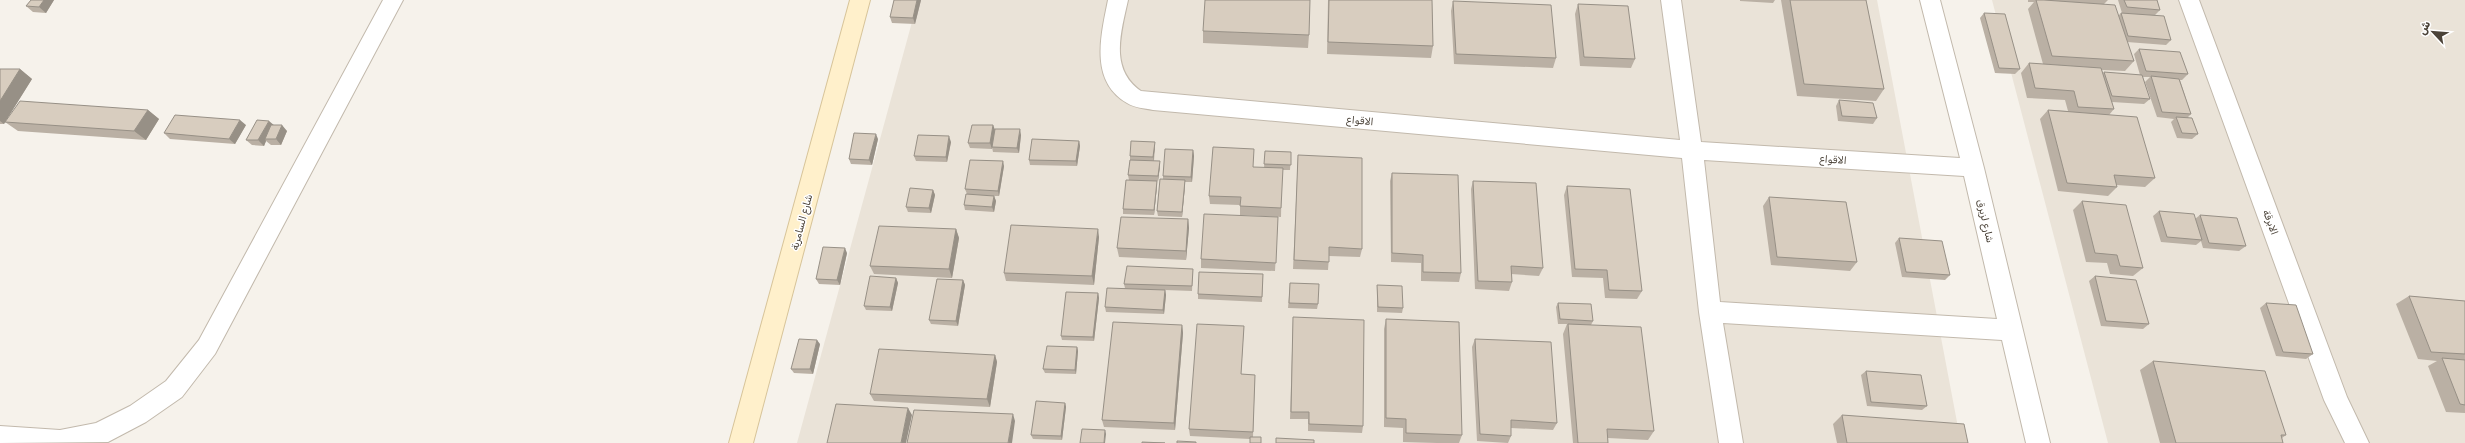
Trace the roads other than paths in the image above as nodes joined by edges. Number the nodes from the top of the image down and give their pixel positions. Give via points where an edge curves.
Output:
1 (393, 0) edge
2 (860, 0) edge
3 (1118, 0) edge
4 (1671, 0) edge
5 (1930, 0) edge
6 (2189, 0) edge
7 (1692, 150) junction
8 (1973, 168) junction
9 (1710, 312) junction
10 (2011, 330) junction
11 (0, 437) edge
12 (741, 443) edge
13 (1731, 443) edge
14 (2038, 443) edge
15 (2356, 443) edge

1 - 11 street via 207,347 174,389 138,414 98,434 60,441
2 - 12 street, شارع السامرية
3 - 7 street, الاقواع via 1110,43 1110,64 1118,83 1135,98 1153,102
4 - 7 street
5 - 8 street, شارع لزيرق
6 - 15 street, الابرقة via 2336,400
7 - 8 street, الاقواع
7 - 9 street
8 - 10 street, شارع لزيرق
9 - 10 street
9 - 13 street
10 - 14 street, شارع لزيرق

